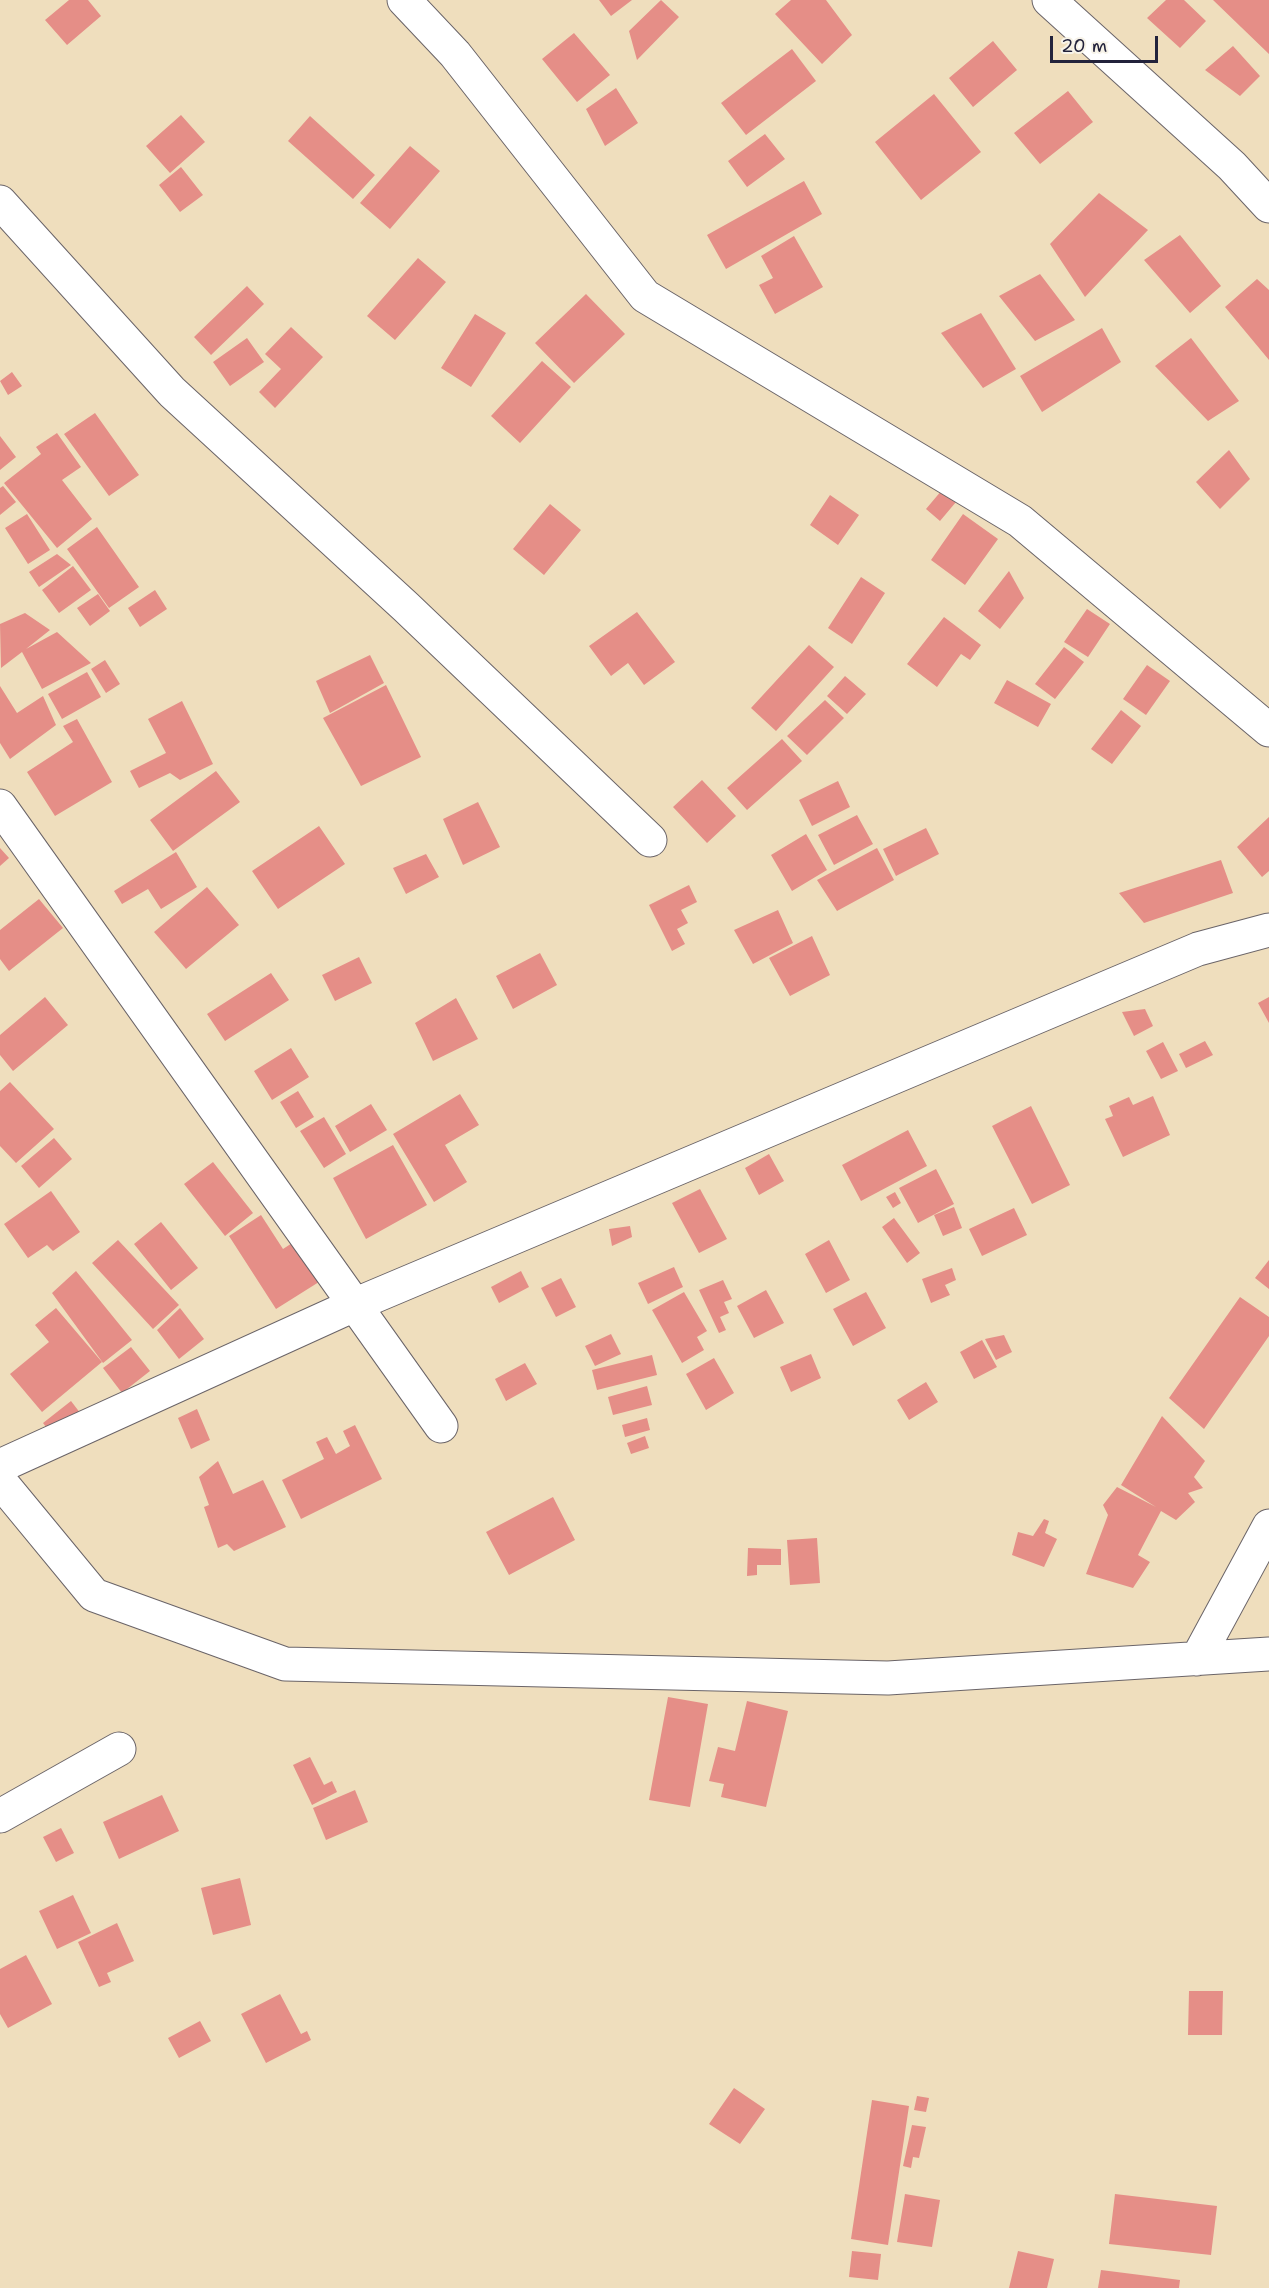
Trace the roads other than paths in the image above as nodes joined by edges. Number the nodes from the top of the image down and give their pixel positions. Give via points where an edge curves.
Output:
1 (404, 0) edge
2 (1049, 0) edge
3 (0, 202) edge
4 (1269, 206) edge
5 (1269, 730) edge
6 (0, 806) edge
7 (650, 840) dead end
8 (1269, 930) edge
9 (354, 1305) junction
10 (441, 1426) dead end
11 (0, 1466) edge
12 (0, 1481) edge
13 (1269, 1526) edge
14 (1269, 1654) edge
15 (1197, 1659) junction
16 (119, 1749) dead end
17 (0, 1816) edge

1 - 5 street via 455,54 645,296 1020,521
2 - 4 street via 1232,166
3 - 7 street via 172,392 406,607
6 - 9 street
8 - 9 street via 1198,949
9 - 10 street
9 - 11 street
12 - 15 street via 93,1595 285,1664 888,1678
13 - 15 street
14 - 15 street
16 - 17 street

